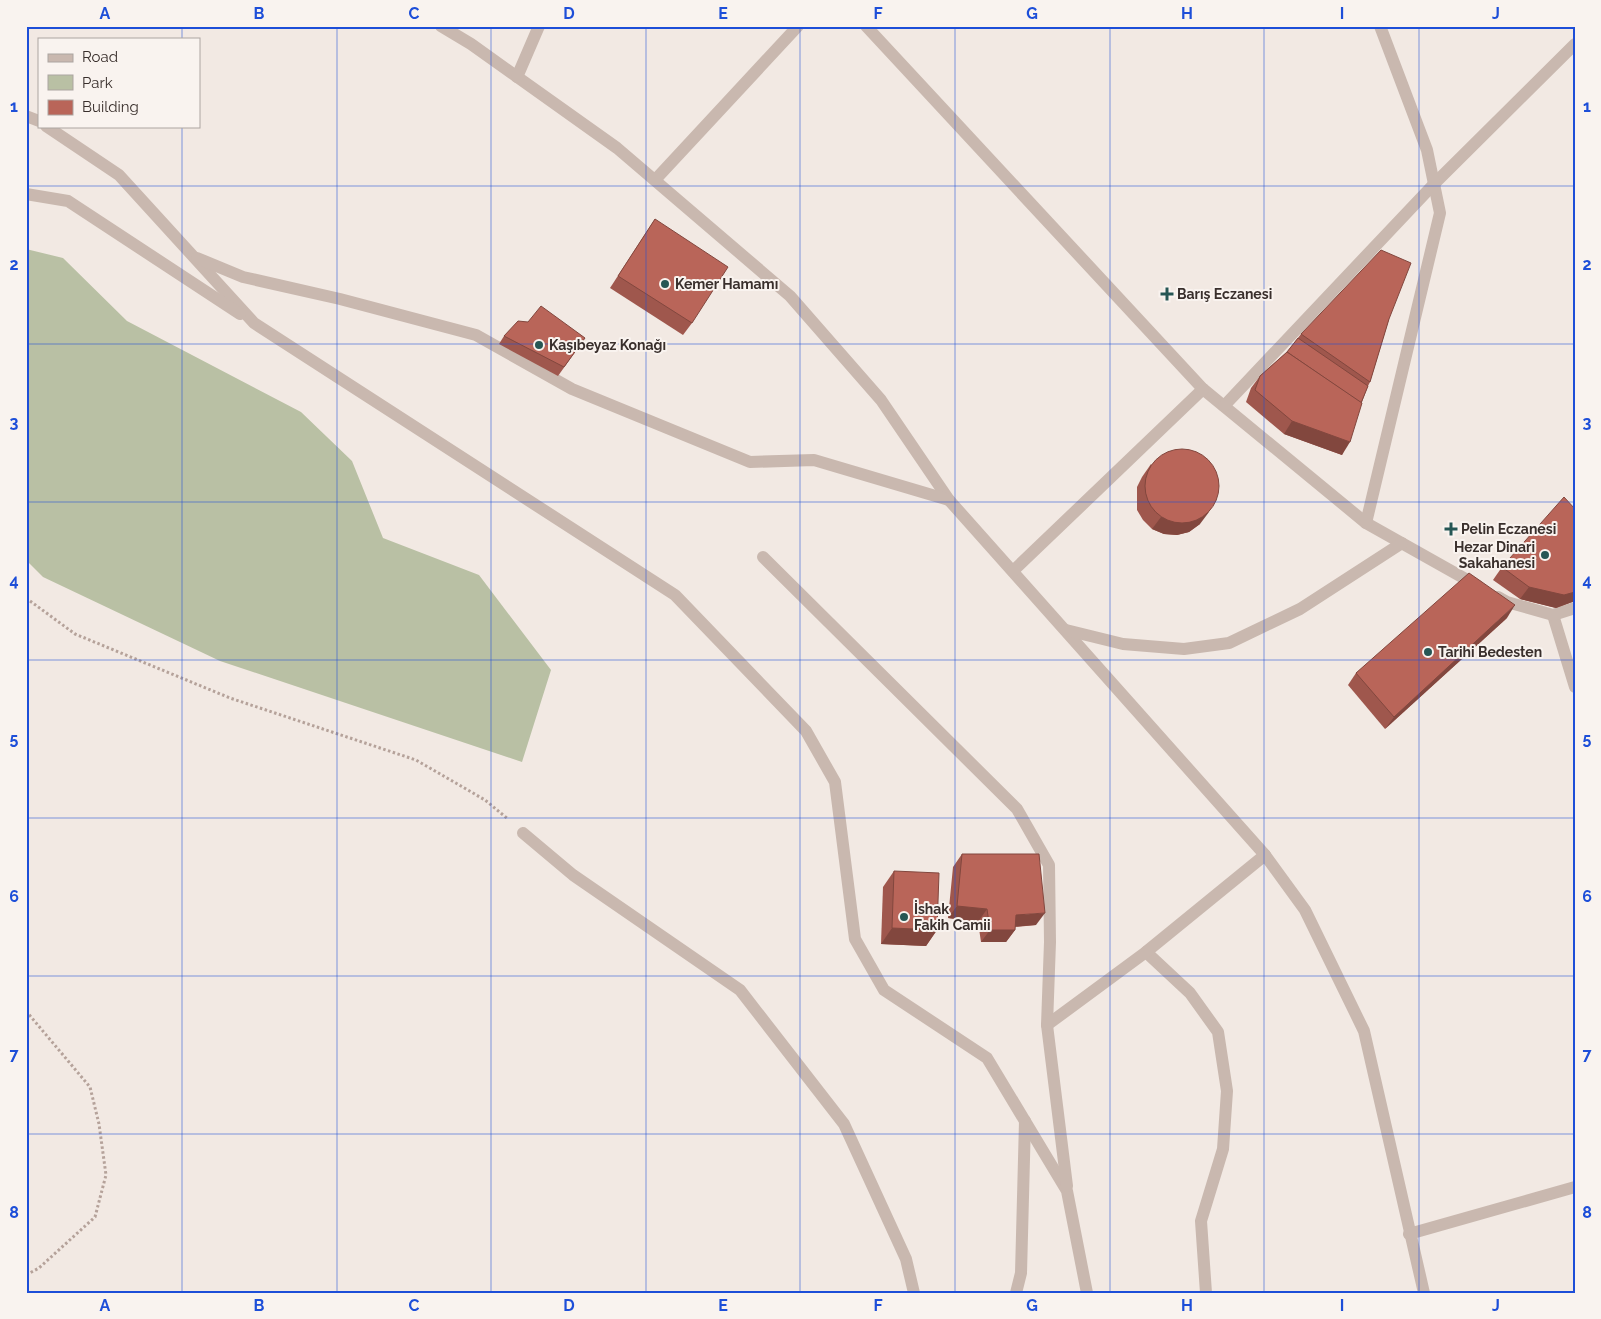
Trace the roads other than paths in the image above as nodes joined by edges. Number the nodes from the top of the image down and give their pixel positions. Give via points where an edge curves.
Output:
1 (441, 26) edge
2 (538, 26) edge
3 (798, 26) edge
4 (866, 26) edge
5 (1380, 26) edge
6 (1575, 44) edge
7 (517, 77) junction
8 (26, 116) edge
9 (38, 121) edge
10 (49, 128) edge
11 (655, 180) junction
12 (1434, 184) junction
13 (26, 194) edge
14 (193, 256) junction
15 (254, 323) junction
16 (1203, 389) junction
17 (1224, 406) junction
18 (949, 500) junction
19 (1366, 523) junction
20 (1402, 543) junction
21 (763, 557) dead end
22 (1013, 571) junction
23 (1575, 608) edge
24 (1553, 616) junction
25 (1066, 630) junction
26 (1575, 687) edge
27 (523, 833) road end
28 (1266, 855) junction
29 (1146, 952) junction
30 (1047, 1025) junction
31 (1025, 1121) junction
32 (1575, 1187) edge
33 (1068, 1191) junction
34 (1409, 1234) junction
35 (914, 1293) edge
36 (1016, 1293) edge
37 (1088, 1293) edge
38 (1206, 1293) edge
39 (1424, 1293) edge

1 - 7 street
2 - 7 street
3 - 11 street
4 - 16 street
5 - 12 street via 1427,150
6 - 12 street
7 - 11 street via 617,148
8 - 9 street
10 - 14 street via 119,175
11 - 18 street via 790,296 881,400
12 - 17 street
12 - 19 street via 1440,213
13 - 15 street via 68,201
14 - 15 street
14 - 18 street via 243,276 476,336 572,389 750,462 814,460
15 - 31 street via 675,594 806,731 835,782 855,939 884,990 987,1058
16 - 17 street
16 - 22 street
17 - 19 street
18 - 22 street
19 - 20 street
20 - 24 street via 1507,602
20 - 25 street via 1300,609 1229,643 1184,649 1123,644
21 - 30 street via 1017,809 1049,866
22 - 25 street
23 - 24 street
24 - 26 street
25 - 28 street
27 - 35 street via 574,875 740,990 844,1124 906,1259
28 - 29 street
28 - 34 street via 1305,910 1364,1031
29 - 30 street
29 - 38 street via 1190,993 1218,1032 1227,1091 1224,1149 1201,1221
30 - 33 street
31 - 33 street
31 - 36 street via 1021,1273
32 - 34 street
33 - 37 street
34 - 39 street

